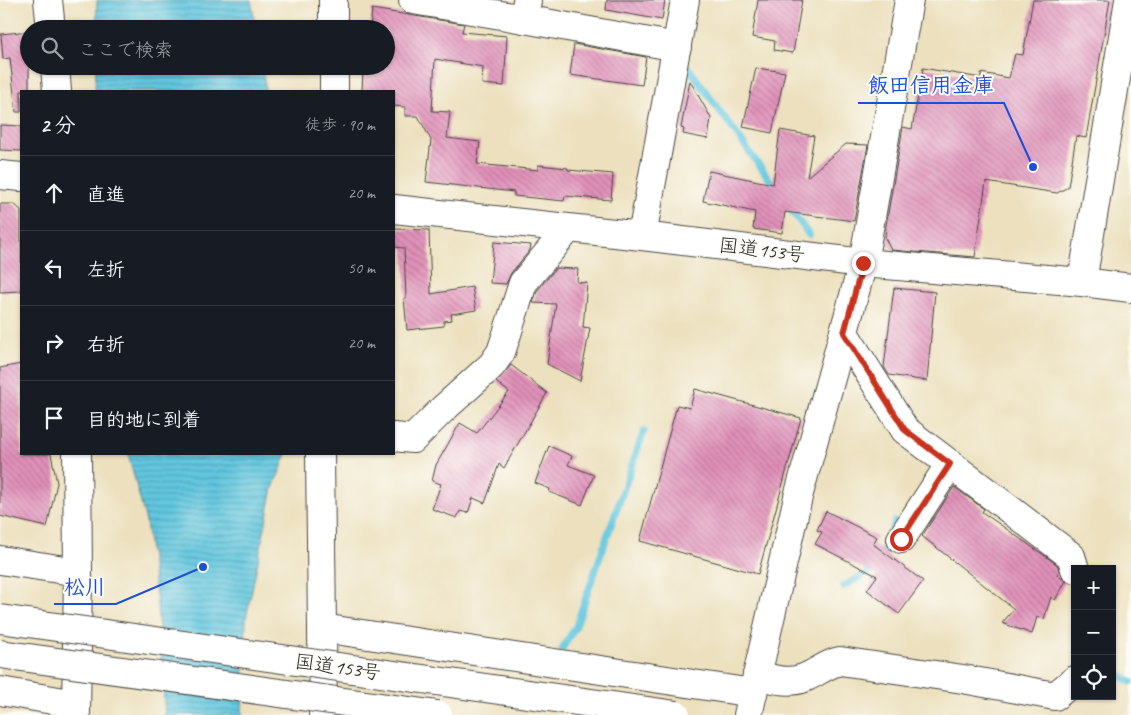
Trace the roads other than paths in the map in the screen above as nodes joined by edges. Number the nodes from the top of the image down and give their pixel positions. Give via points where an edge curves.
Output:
1 (48, 0) edge
2 (333, 0) edge
3 (413, 0) edge
4 (685, 0) edge
5 (909, 0) edge
6 (1129, 0) edge
7 (526, 9) edge
8 (50, 20) edge
9 (333, 20) edge
10 (677, 47) junction
11 (55, 75) edge
12 (334, 75) edge
13 (57, 90) edge
14 (334, 90) edge
15 (0, 174) edge
16 (20, 177) edge
17 (395, 209) edge
18 (568, 229) junction
19 (642, 236) junction
20 (863, 263) junction
21 (1082, 282) junction
22 (1131, 288) edge
23 (844, 333) junction
24 (395, 436) edge
25 (77, 455) edge
26 (320, 455) edge
27 (950, 464) junction
28 (901, 539) dead end
29 (0, 560) edge
30 (1074, 565) edge
31 (78, 572) junction
32 (0, 619) edge
33 (322, 628) junction
34 (0, 654) edge
35 (1071, 683) edge
36 (0, 691) edge
37 (753, 694) edge
38 (76, 710) edge
39 (323, 715) edge
40 (438, 715) edge
41 (676, 715) edge

1 - 8 main road
2 - 9 main road
3 - 7 main road
4 - 10 main road
5 - 20 main road
6 - 21 main road
7 - 10 main road
10 - 19 main road
11 - 13 main road
12 - 14 main road
15 - 16 main road
17 - 18 main road, 国道153号
18 - 19 main road, 国道153号
18 - 24 main road via 523,282 501,352 492,365 413,439
19 - 20 main road, 国道153号
20 - 21 main road, 国道153号
20 - 23 main road
21 - 22 main road, 国道153号
23 - 27 main road via 905,430
23 - 37 main road via 798,497
25 - 31 main road
26 - 33 main road
27 - 28 main road
27 - 30 main road via 1071,556
29 - 31 main road
31 - 38 main road
32 - 41 main road, 国道153号, bridge
33 - 37 main road
33 - 39 main road
34 - 40 main road, 国道153号, bridge
35 - 37 main road via 1055,696 840,661 803,679 782,681
36 - 38 main road

